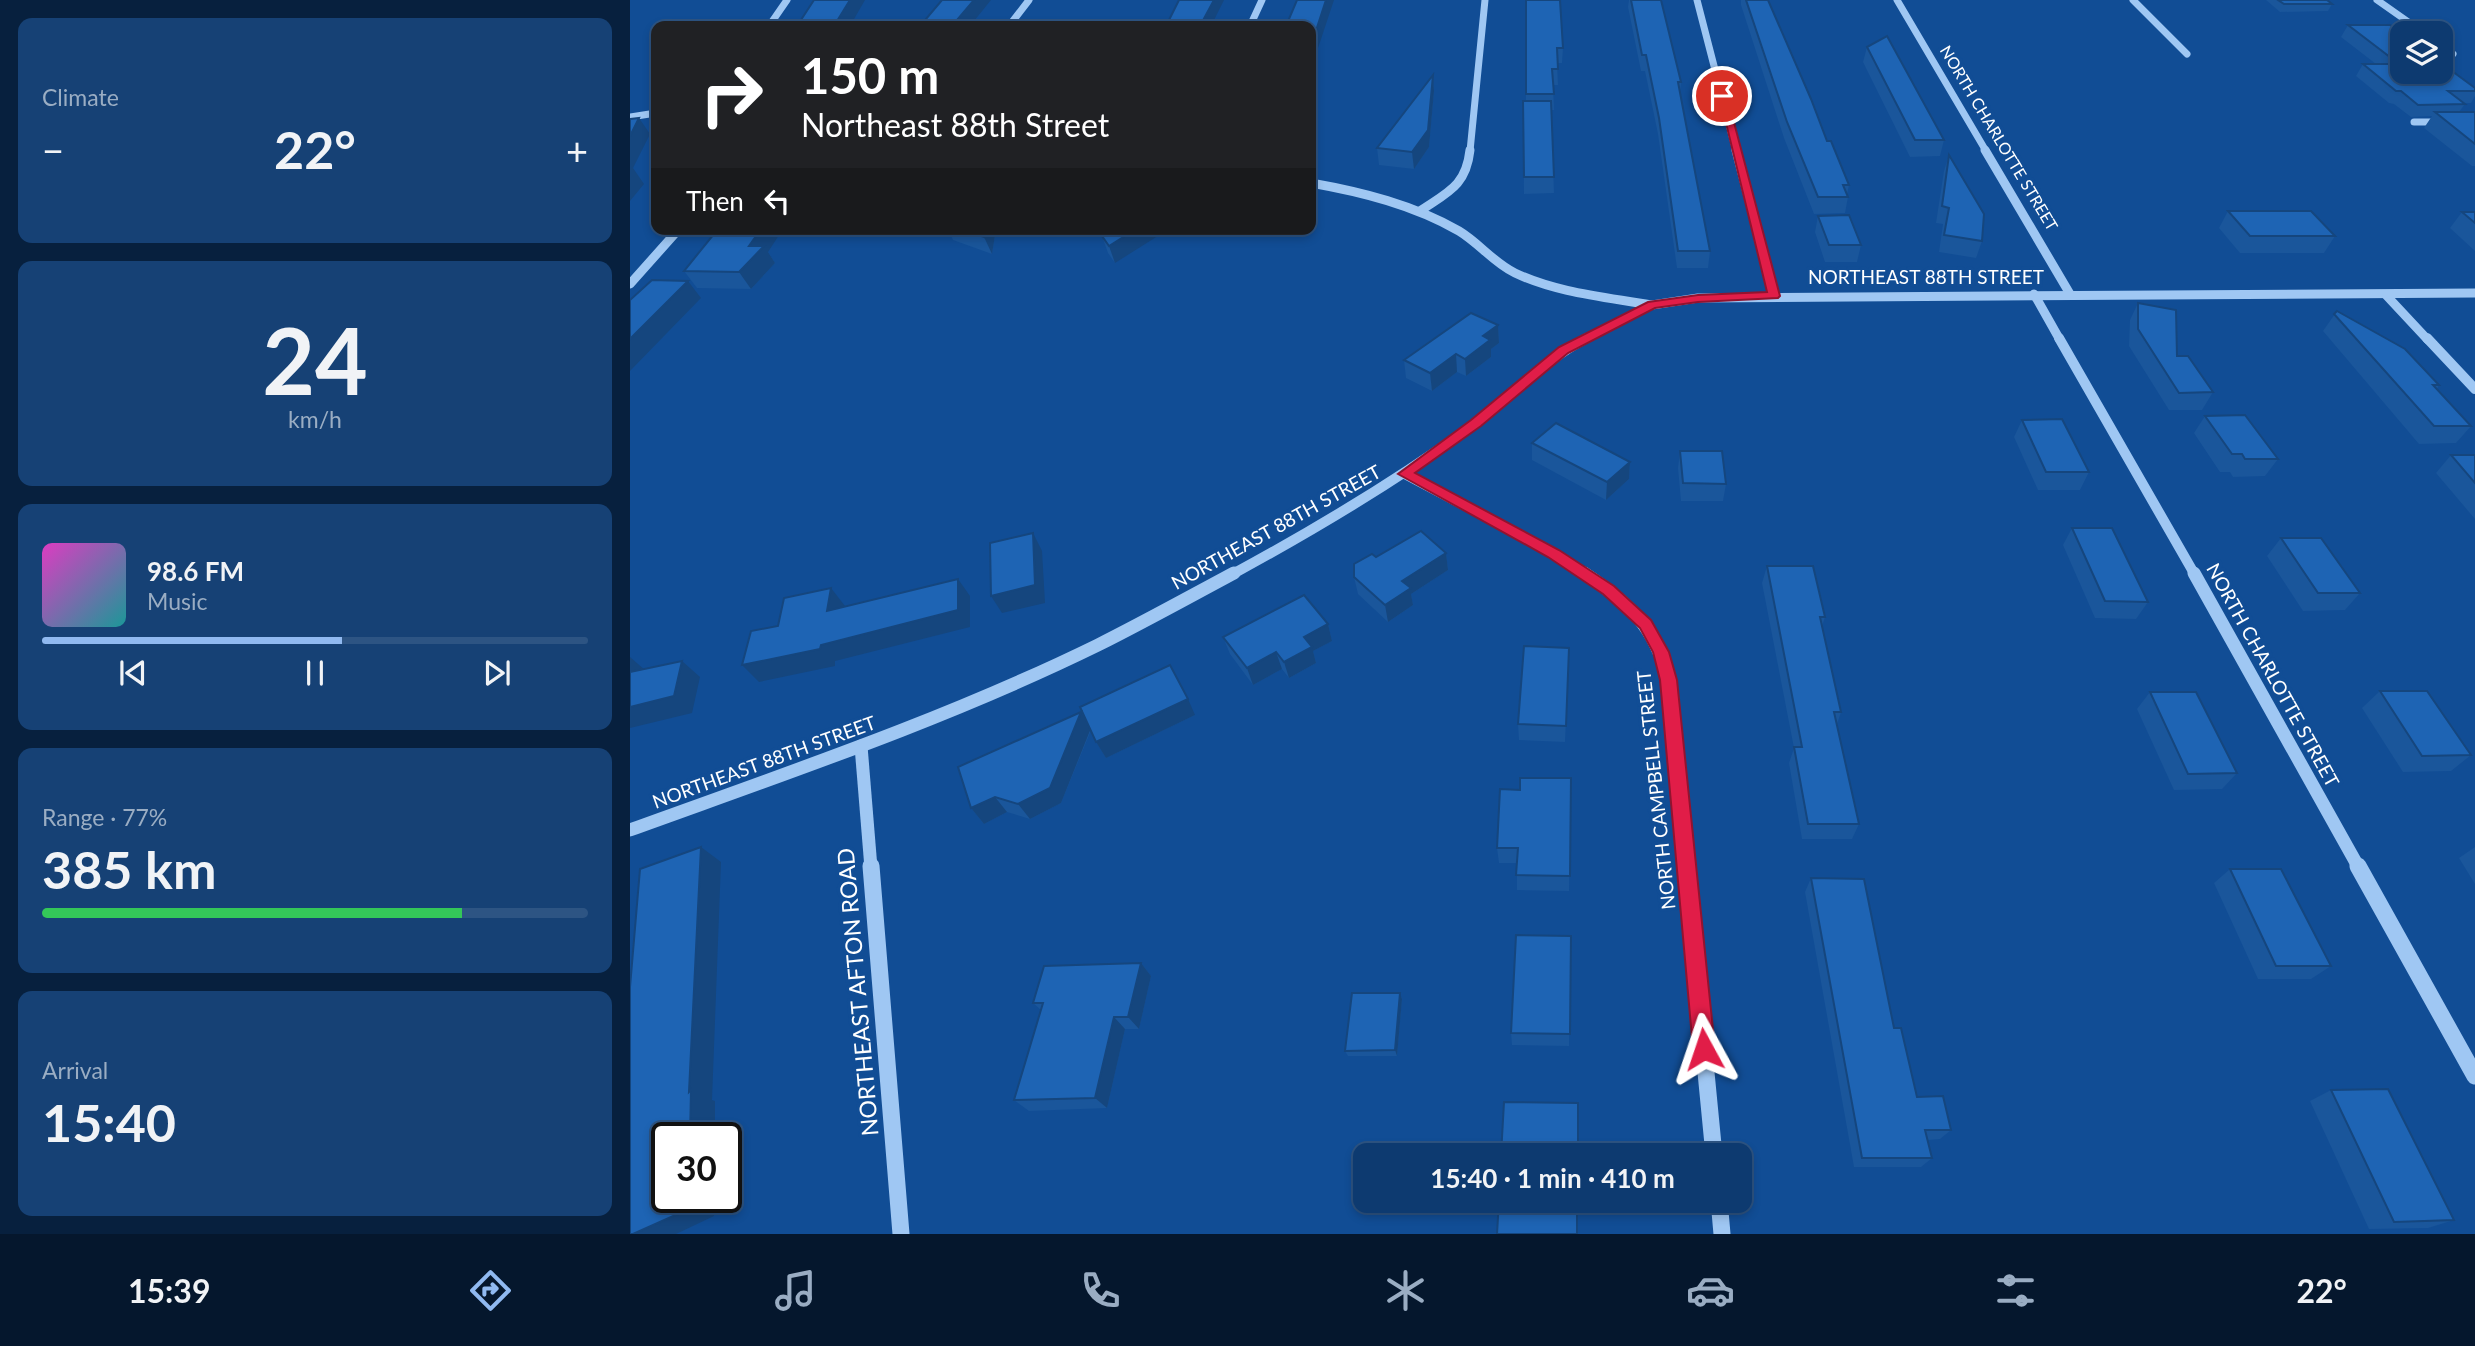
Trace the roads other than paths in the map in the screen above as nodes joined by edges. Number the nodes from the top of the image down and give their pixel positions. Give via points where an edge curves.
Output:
1 (787, 0) edge
2 (1029, 0) edge
3 (1262, 0) edge
4 (1485, 0) edge
5 (1697, 0) edge
6 (1897, 0) edge
7 (2133, 0) edge
8 (2377, 0) edge
9 (772, 21) edge
10 (1013, 21) edge
11 (1252, 21) edge
12 (2407, 21) edge
13 (2187, 54) dead end
14 (651, 114) edge
15 (630, 117) edge
16 (2414, 122) dead end
17 (2475, 122) edge
18 (1316, 184) edge
19 (1420, 211) junction
20 (674, 235) edge
21 (630, 284) edge
22 (2475, 293) edge
23 (2034, 294) junction
24 (2070, 294) junction
25 (2386, 295) junction
26 (1774, 296) junction
27 (1652, 305) junction
28 (2475, 389) edge
29 (1405, 474) junction
30 (861, 746) junction
31 (630, 830) edge
32 (2475, 1076) edge
33 (1713, 1143) edge
34 (1720, 1213) edge
35 (901, 1234) edge
36 (1722, 1234) edge

1 - 9 street
2 - 10 street
3 - 11 street
4 - 19 street via 1468,169 1457,186
5 - 26 street
6 - 24 street, NORTH CHARLOTTE STREET
7 - 13 street
8 - 12 street
14 - 15 street
16 - 17 street
18 - 19 street
19 - 27 street via 1523,276
20 - 21 street
22 - 25 street, NORTHEAST 88TH STREET
23 - 24 street, NORTHEAST 88TH STREET
23 - 26 street, NORTHEAST 88TH STREET
23 - 32 street, NORTH CHARLOTTE STREET
24 - 25 street, NORTHEAST 88TH STREET
25 - 28 street
26 - 27 street, NORTHEAST 88TH STREET via 1698,298
27 - 29 street, NORTHEAST 88TH STREET via 1563,350 1476,423
29 - 30 street, NORTHEAST 88TH STREET via 1266,556 1097,645
29 - 33 street, NORTH CAMPBELL STREET via 1553,554 1609,590 1645,624 1661,652 1668,680
30 - 31 street, NORTHEAST 88TH STREET
30 - 35 street, NORTHEAST AFTON ROAD
34 - 36 street

